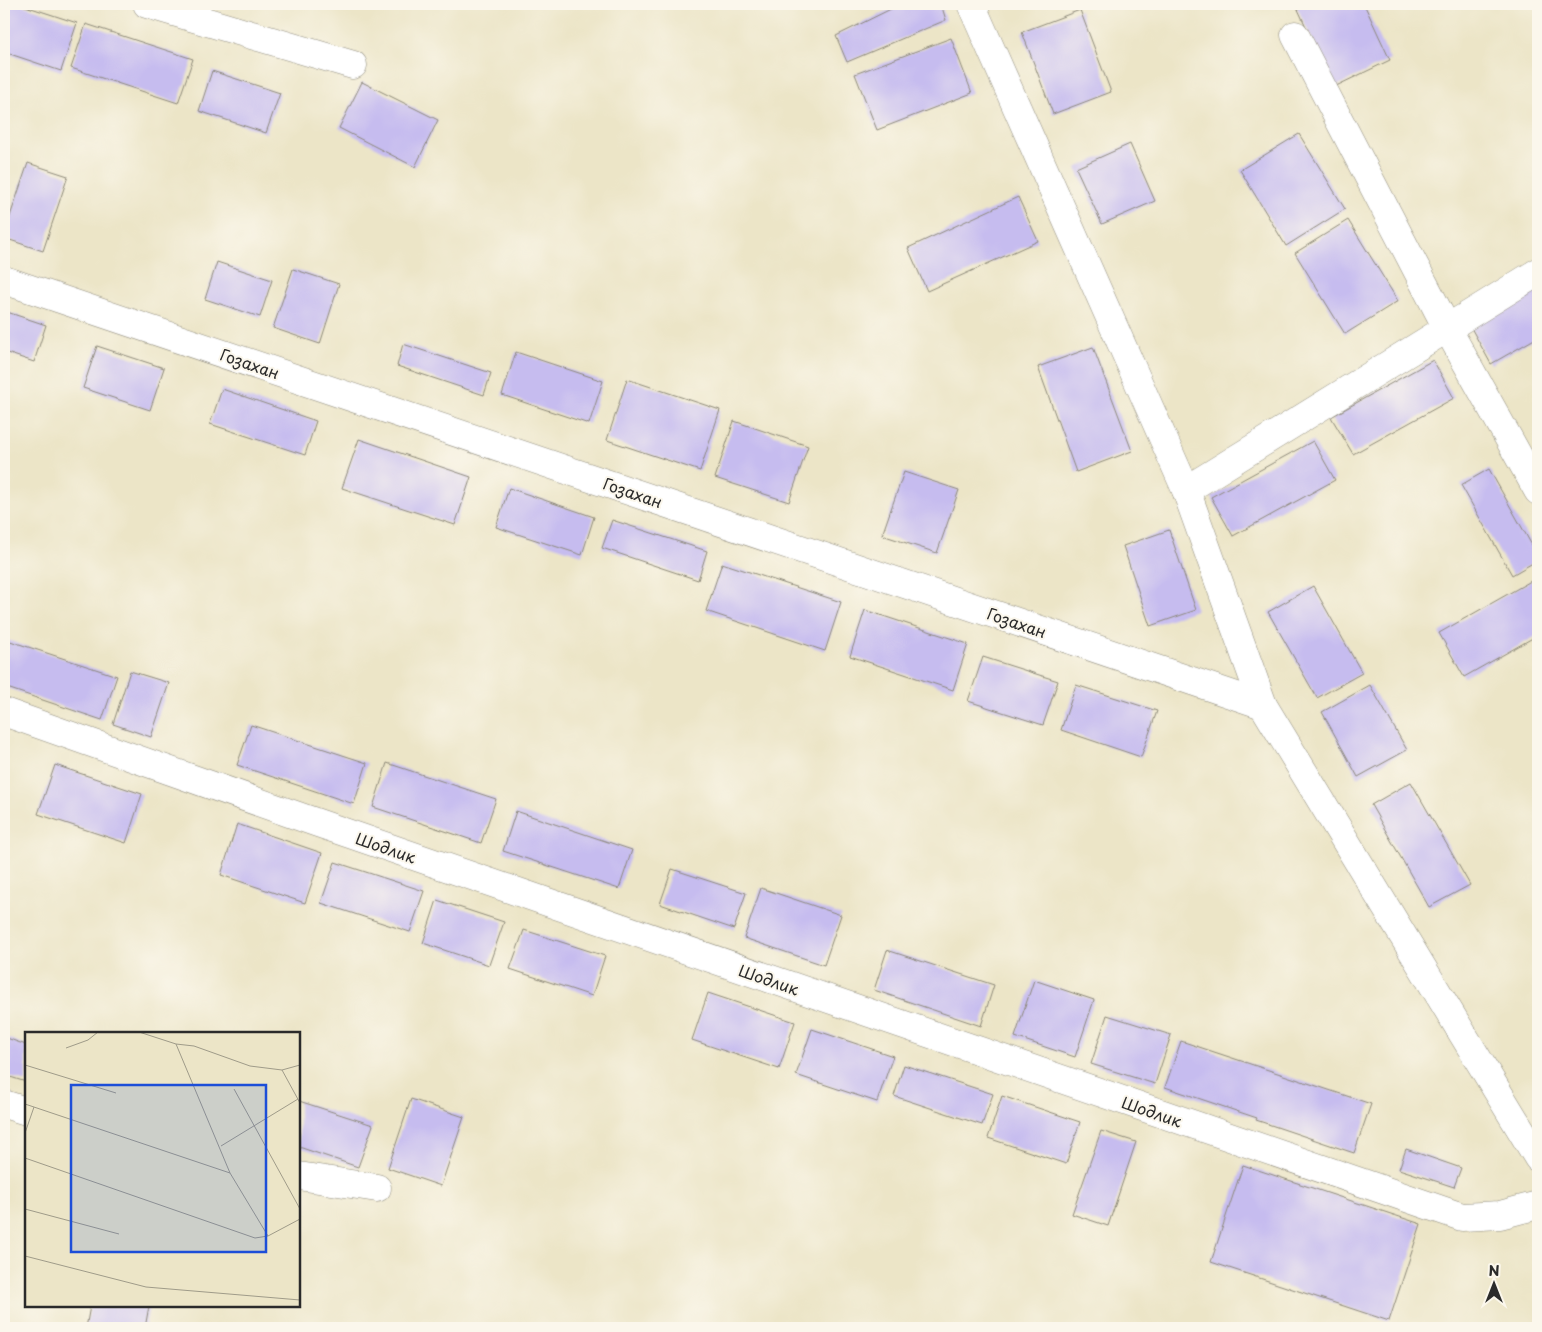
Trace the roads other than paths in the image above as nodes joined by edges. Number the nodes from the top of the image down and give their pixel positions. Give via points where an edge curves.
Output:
1 (147, 4) edge
2 (972, 4) edge
3 (1295, 35) dead end
4 (353, 65) dead end
5 (1538, 272) edge
6 (4, 280) edge
7 (1447, 328) junction
8 (1186, 490) junction
9 (1538, 491) edge
10 (1263, 705) junction
11 (4, 712) edge
12 (4, 1104) edge
13 (25, 1111) edge
14 (1538, 1158) edge
15 (300, 1176) edge
16 (377, 1188) dead end
17 (1538, 1205) edge

1 - 4 street
2 - 8 street
3 - 7 street
5 - 7 street
6 - 10 street, Гозахан
7 - 8 street
7 - 9 street
8 - 10 street
10 - 14 street
11 - 17 street, Шодлик via 1462,1217 1500,1215
12 - 13 street
15 - 16 street

